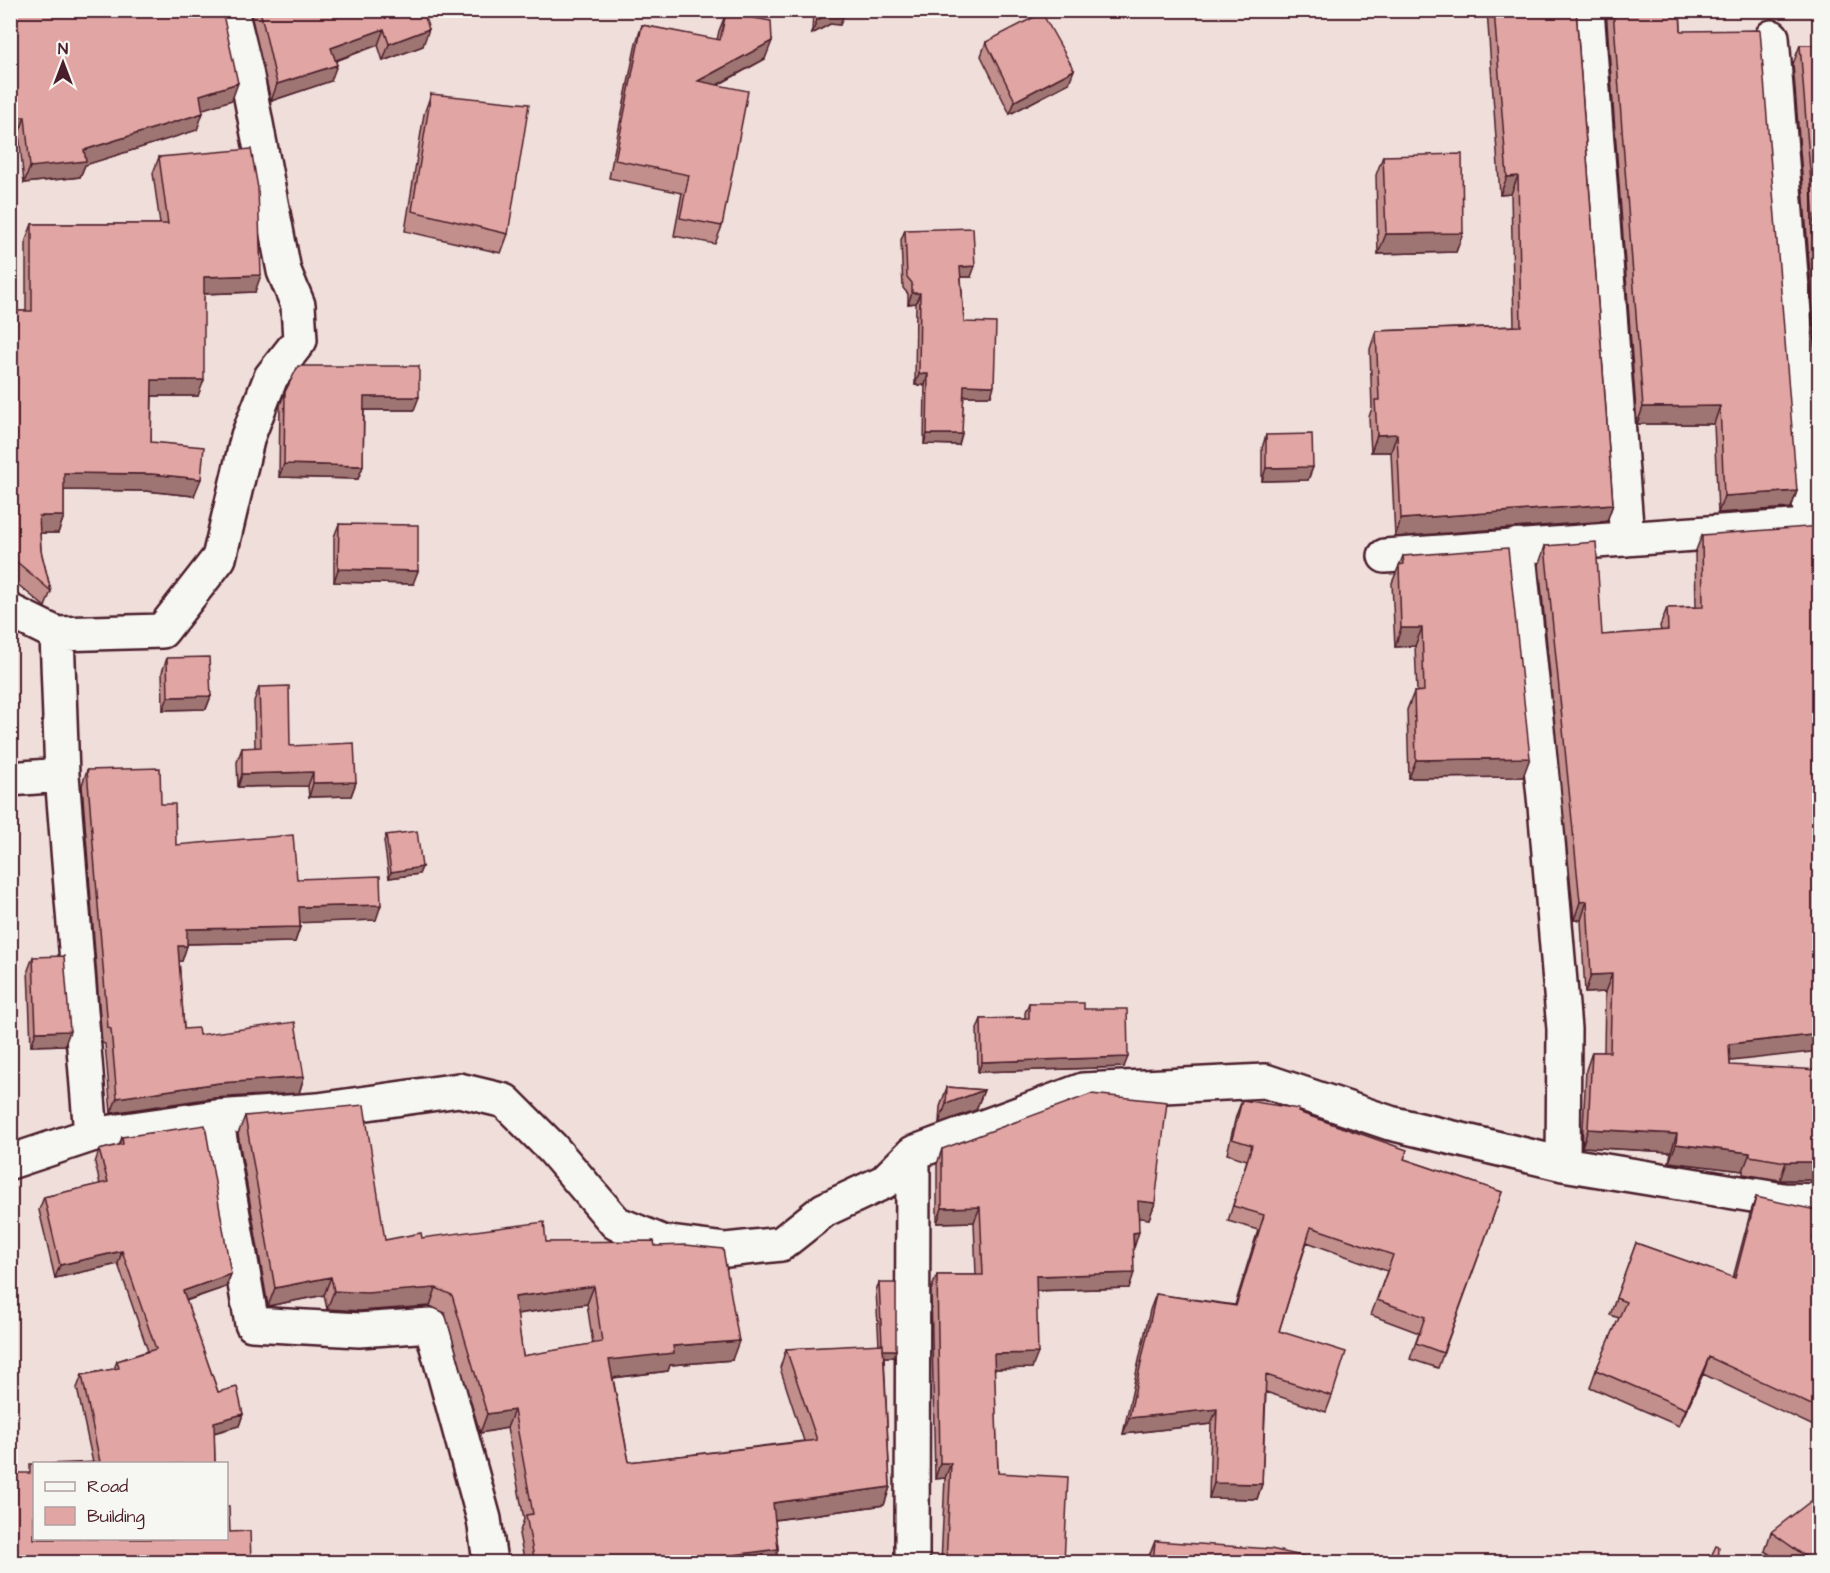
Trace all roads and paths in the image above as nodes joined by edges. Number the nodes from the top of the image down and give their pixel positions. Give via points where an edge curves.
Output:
1 (231, 10) edge
2 (1587, 10) edge
3 (1772, 37) dead end
4 (1815, 525) edge
5 (1627, 539) junction
6 (1518, 545) junction
7 (1384, 555) dead end
8 (10, 611) edge
9 (57, 634) junction
10 (62, 775) junction
11 (10, 779) edge
12 (216, 1117) junction
13 (91, 1135) junction
14 (913, 1153) junction
15 (10, 1162) edge
16 (1563, 1164) junction
17 (1820, 1201) edge
18 (490, 1563) edge
19 (912, 1563) edge

1 - 9 street via 284,271 298,305 300,340 271,377 248,436 219,558 162,631
2 - 5 street
3 - 4 street
4 - 5 street
5 - 6 street
6 - 7 street
6 - 16 street via 1564,1029
8 - 9 street
9 - 10 street
10 - 11 street
10 - 13 street
12 - 13 street
12 - 14 street via 318,1110 459,1090 505,1101 552,1148 616,1223 662,1242 726,1250 781,1244 824,1210 884,1182
12 - 18 street via 252,1324 359,1330 430,1325 484,1519
13 - 15 street
14 - 16 street via 1083,1090 1265,1081 1390,1123
14 - 19 street
16 - 17 street via 1784,1200

